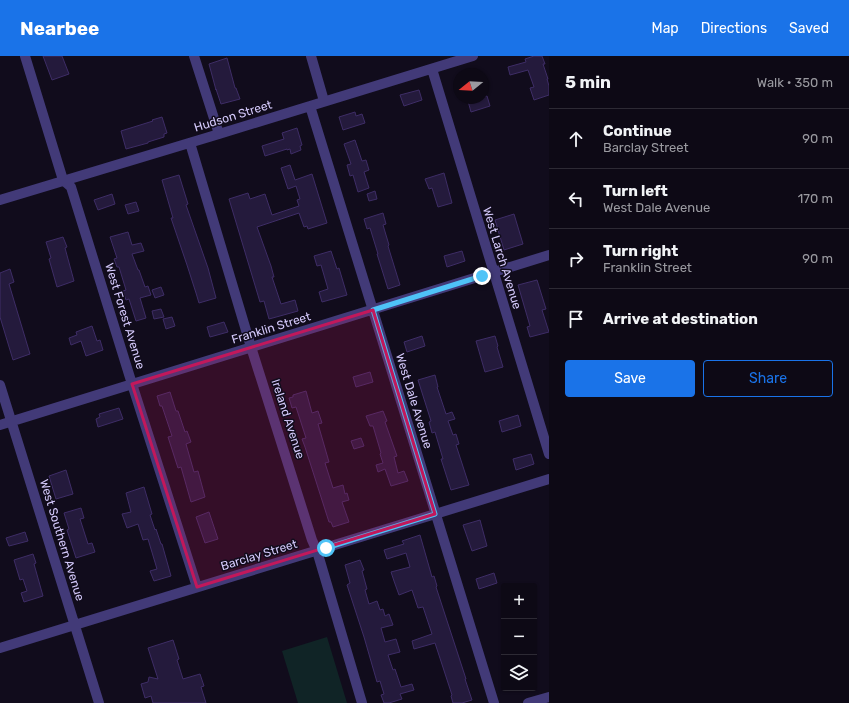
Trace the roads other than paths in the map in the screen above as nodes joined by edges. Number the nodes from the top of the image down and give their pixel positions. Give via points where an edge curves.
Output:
1 (24, 56) edge
2 (194, 56) edge
3 (311, 56) edge
4 (473, 56) edge
5 (432, 69) junction
6 (323, 98) junction
7 (310, 106) junction
8 (219, 134) junction
9 (190, 143) junction
10 (63, 180) junction
11 (0, 200) edge
12 (549, 255) edge
13 (493, 273) junction
14 (373, 310) junction
15 (251, 347) junction
16 (132, 384) junction
17 (0, 386) edge
18 (11, 421) junction
19 (0, 424) edge
20 (549, 454) edge
21 (549, 479) edge
22 (435, 514) junction
23 (317, 551) junction
24 (197, 587) junction
25 (75, 625) junction
26 (0, 648) edge
27 (549, 697) edge
28 (99, 703) edge
29 (362, 703) edge
30 (494, 703) edge
31 (528, 703) edge

1 - 10 street, West Forest Avenue
2 - 8 street
3 - 6 street
4 - 5 street, Hudson Street
5 - 6 street, Hudson Street
5 - 13 street, West Larch Avenue
6 - 7 street, Hudson Street
7 - 8 street, Hudson Street
7 - 14 street, West Dale Avenue
8 - 9 street, Hudson Street
9 - 10 street, Hudson Street
9 - 15 street, Ireland Avenue
10 - 11 street, Hudson Street
10 - 16 street, West Forest Avenue via 71,187
12 - 13 street, Franklin Street
13 - 14 street, Franklin Street
13 - 20 street, West Larch Avenue
14 - 15 street, Franklin Street
14 - 22 street, West Dale Avenue
15 - 16 street, Franklin Street
15 - 23 street, Ireland Avenue
16 - 18 street, Franklin Street
16 - 24 street, West Forest Avenue
17 - 18 street, West Southern Avenue
18 - 19 street, Franklin Street
18 - 25 street, West Southern Avenue
21 - 22 street, Barclay Street
22 - 23 street, Barclay Street
22 - 30 street, West Dale Avenue
23 - 24 street, Barclay Street
23 - 29 street, Ireland Avenue
24 - 25 street, Barclay Street
25 - 26 street, Barclay Street
25 - 28 street, West Southern Avenue
27 - 31 street

